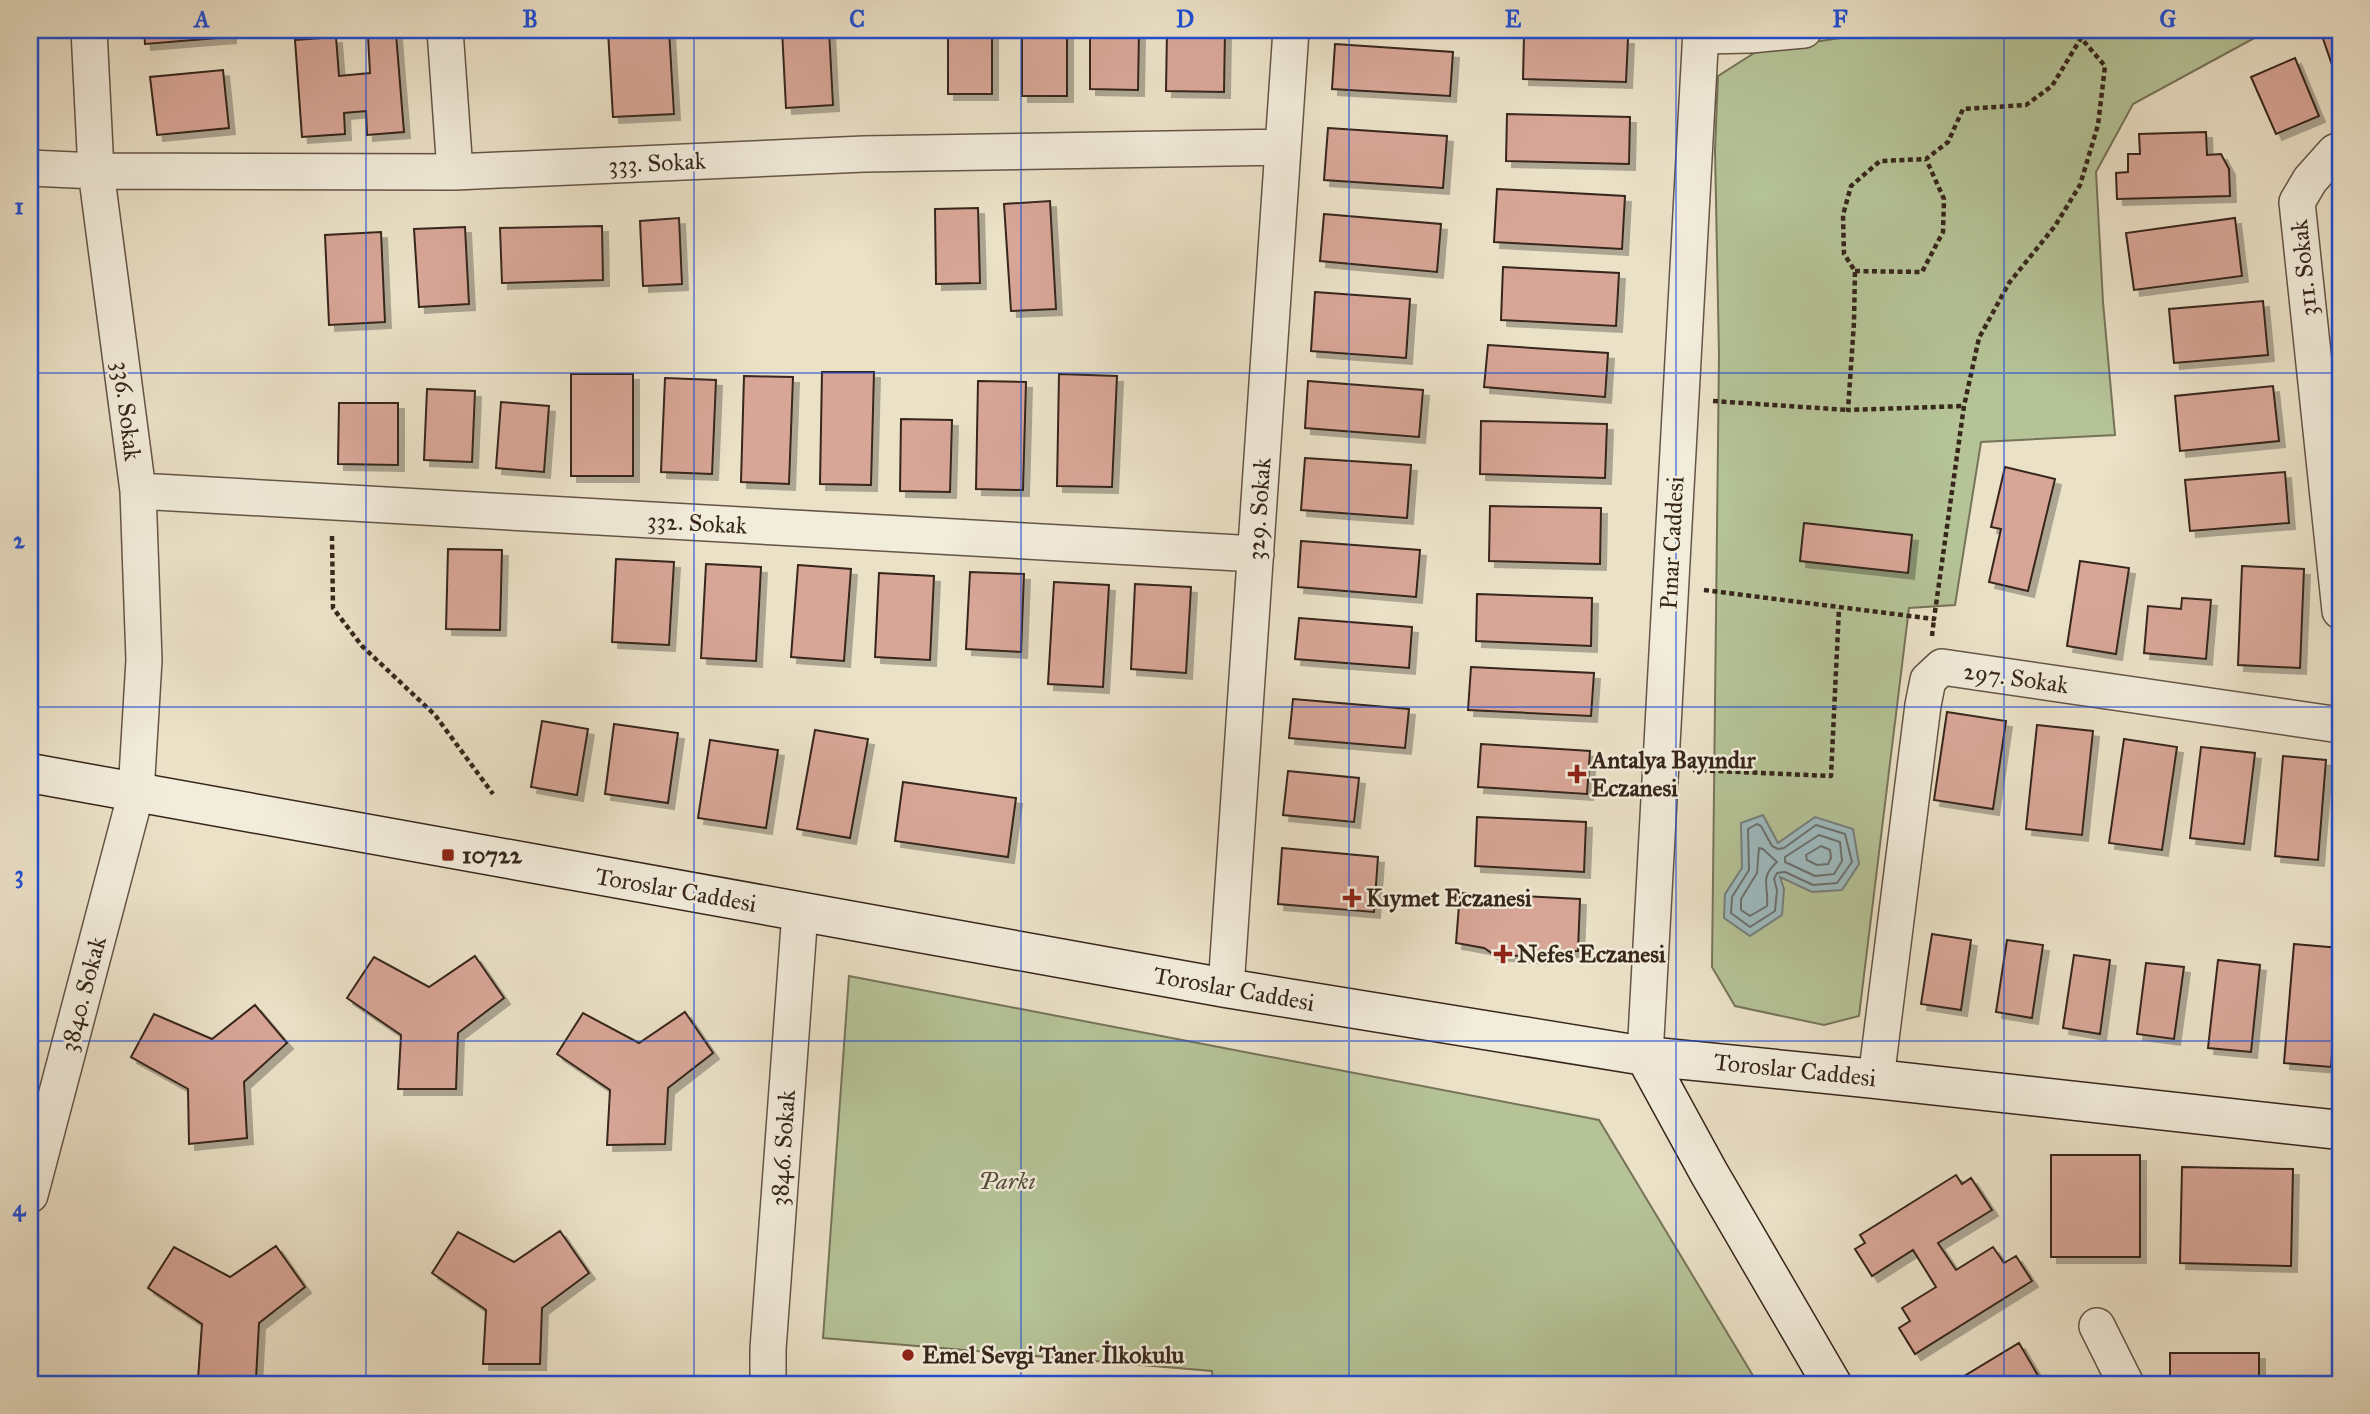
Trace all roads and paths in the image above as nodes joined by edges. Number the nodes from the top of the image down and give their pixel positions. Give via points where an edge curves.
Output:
1 (89, 30) edge
2 (445, 30) edge
3 (1291, 30) edge
4 (1804, 30) edge
5 (2069, 30) edge
6 (2087, 30) edge
7 (1701, 33) edge
8 (2081, 38) junction
9 (1283, 147) junction
10 (2340, 150) edge
11 (1926, 159) junction
12 (30, 169) edge
13 (96, 171) junction
14 (455, 172) junction
15 (1855, 271) junction
16 (1680, 399) junction
17 (1964, 406) junction
18 (1848, 410) junction
19 (138, 491) junction
20 (331, 502) junction
21 (1256, 554) junction
22 (1670, 585) junction
23 (1839, 608) junction
24 (2340, 611) edge
25 (2340, 725) edge
26 (30, 751) edge
27 (1660, 768) junction
28 (30, 773) edge
29 (136, 793) junction
30 (493, 794) dead end
31 (800, 912) junction
32 (1226, 988) junction
33 (1645, 1056) junction
34 (1876, 1079) junction
35 (2340, 1130) edge
36 (30, 1195) edge
37 (2097, 1326) dead end
38 (768, 1384) edge
39 (1832, 1384) edge
40 (2126, 1384) edge

1 - 13 street, 336. Sokak
2 - 14 street
3 - 9 street, 329. Sokak
4 - 7 street
5 - 8 path
6 - 8 path
7 - 16 street, Pınar Caddesi
8 - 11 path via 2052,86 2026,106 1963,109 1948,142
8 - 17 path via 2105,66 2098,124 2080,185 2055,226 2009,283 1979,338
9 - 14 street, 333. Sokak via 864,154
9 - 21 street, 329. Sokak
10 - 24 street, 311. Sokak via 2310,180 2297,202
11 - 15 path via 1880,161 1851,186 1843,215 1844,254
11 - 15 path via 1944,199 1943,232 1922,272
12 - 13 street, 333. Sokak
13 - 14 street, 333. Sokak
13 - 19 street, 336. Sokak
15 - 18 path
16 - 18 path
16 - 22 street, Pınar Caddesi
17 - 18 path
17 - 23 path via 1934,620
19 - 20 street, 332. Sokak
19 - 29 street, 336. Sokak via 144,660
20 - 21 street, 332. Sokak
20 - 30 path via 333,608 362,646 435,715
21 - 32 street, 329. Sokak
22 - 23 path
22 - 27 street, Pınar Caddesi
23 - 27 path via 1831,776
25 - 34 street, 297. Sokak via 1942,667 1928,680 1923,705
26 - 29 main road, Toroslar Caddesi
27 - 33 street, Pınar Caddesi
28 - 29 main road, Toroslar Caddesi
29 - 31 main road, Toroslar Caddesi
29 - 36 street, 3840. Sokak
31 - 32 main road, Toroslar Caddesi
31 - 38 street, 3846. Sokak
32 - 33 main road, Toroslar Caddesi
33 - 34 main road, Toroslar Caddesi
33 - 39 main road
34 - 35 main road, Toroslar Caddesi
37 - 40 street

